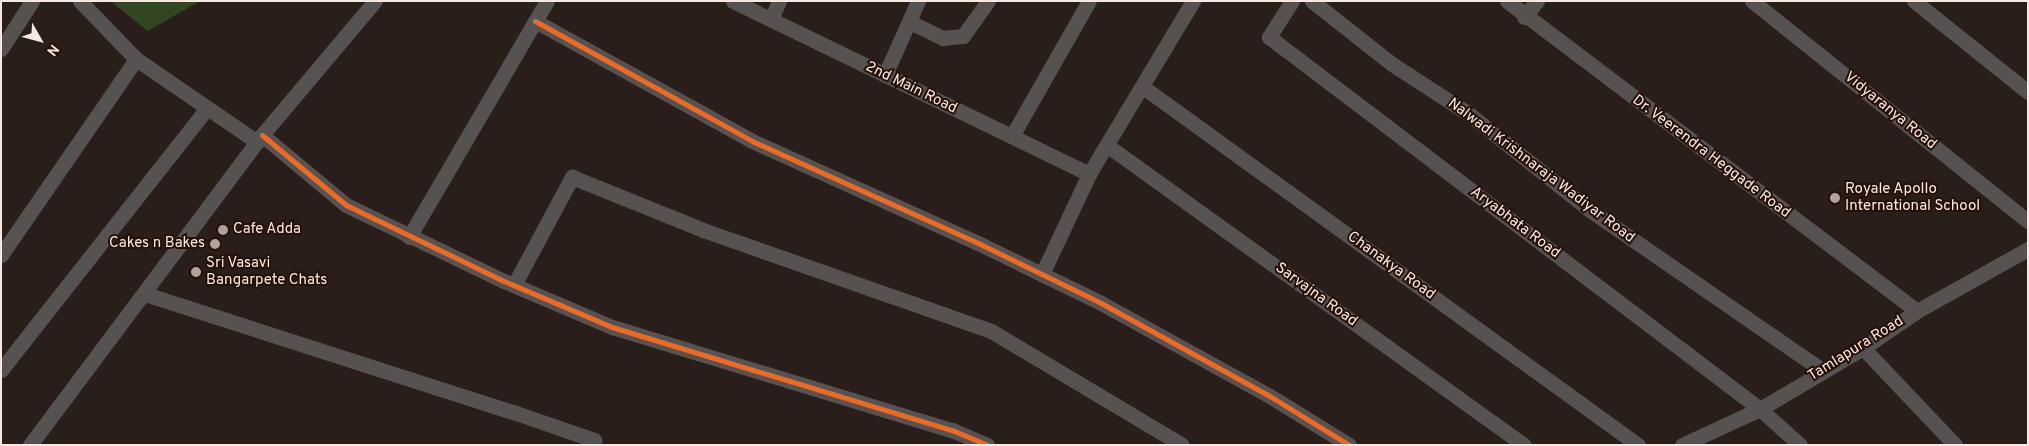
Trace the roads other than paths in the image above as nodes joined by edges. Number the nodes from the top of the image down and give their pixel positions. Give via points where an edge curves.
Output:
1 (32, 1) edge
2 (80, 1) edge
3 (375, 1) edge
4 (547, 1) edge
5 (733, 1) edge
6 (778, 1) edge
7 (918, 1) edge
8 (988, 1) edge
9 (1089, 1) edge
10 (1193, 1) edge
11 (1292, 1) edge
12 (1312, 1) edge
13 (1507, 1) edge
14 (1537, 1) edge
15 (1752, 1) edge
16 (1914, 1) edge
17 (1524, 16) junction
18 (771, 20) junction
19 (535, 21) junction
20 (910, 22) junction
21 (1, 49) edge
22 (136, 59) junction
23 (885, 75) junction
24 (1143, 87) junction
25 (2028, 92) edge
26 (208, 108) junction
27 (1012, 136) junction
28 (260, 139) junction
29 (1108, 146) junction
30 (1089, 174) junction
31 (2028, 221) edge
32 (409, 237) junction
33 (2028, 250) edge
34 (1, 255) edge
35 (1042, 274) junction
36 (514, 285) junction
37 (145, 294) junction
38 (1917, 311) junction
39 (1862, 348) junction
40 (1, 370) edge
41 (1823, 370) junction
42 (1760, 409) junction
43 (30, 445) edge
44 (592, 445) edge
45 (987, 445) edge
46 (1182, 445) edge
47 (1349, 445) edge
48 (1524, 445) edge
49 (1638, 445) edge
50 (1682, 445) edge
51 (1800, 445) edge
52 (1954, 445) edge

1 - 21 street
2 - 22 street
3 - 28 street
4 - 19 street
5 - 18 street, 2nd Main Road
6 - 18 street
7 - 20 street
8 - 20 street via 977,21 962,36 943,38
9 - 27 street
10 - 24 street
11 - 42 street, Aryabhata Road via 1269,37
12 - 41 street, Nalwadi Krishnaraja Wadiyar Road via 1392,64 1469,114 1587,208
13 - 17 street, Dr. Veerendra Heggade Road
14 - 17 street
15 - 31 street, Vidyaranya Road
16 - 25 street
17 - 38 street, Dr. Veerendra Heggade Road
18 - 23 street, 2nd Main Road
19 - 32 street
19 - 35 street via 752,141
20 - 23 street
22 - 26 street
22 - 34 street
23 - 27 street, 2nd Main Road
24 - 29 street
24 - 49 street, Chanakya Road
26 - 28 street
26 - 40 street
27 - 30 street, 2nd Main Road
28 - 32 street via 346,205
28 - 37 street
29 - 30 street
29 - 48 street, Sarvajna Road
30 - 35 street
32 - 36 street
33 - 38 street, Tamlapura Road
35 - 47 street via 1268,395
36 - 45 street via 612,327 952,430
36 - 46 street via 572,177 703,230 991,331
37 - 43 street
37 - 44 street via 516,413 594,440
38 - 39 street, Tamlapura Road
39 - 41 street, Tamlapura Road
39 - 52 street
41 - 42 street, Tamlapura Road
42 - 50 street, Tamlapura Road
42 - 51 street, Aryabhata Road

